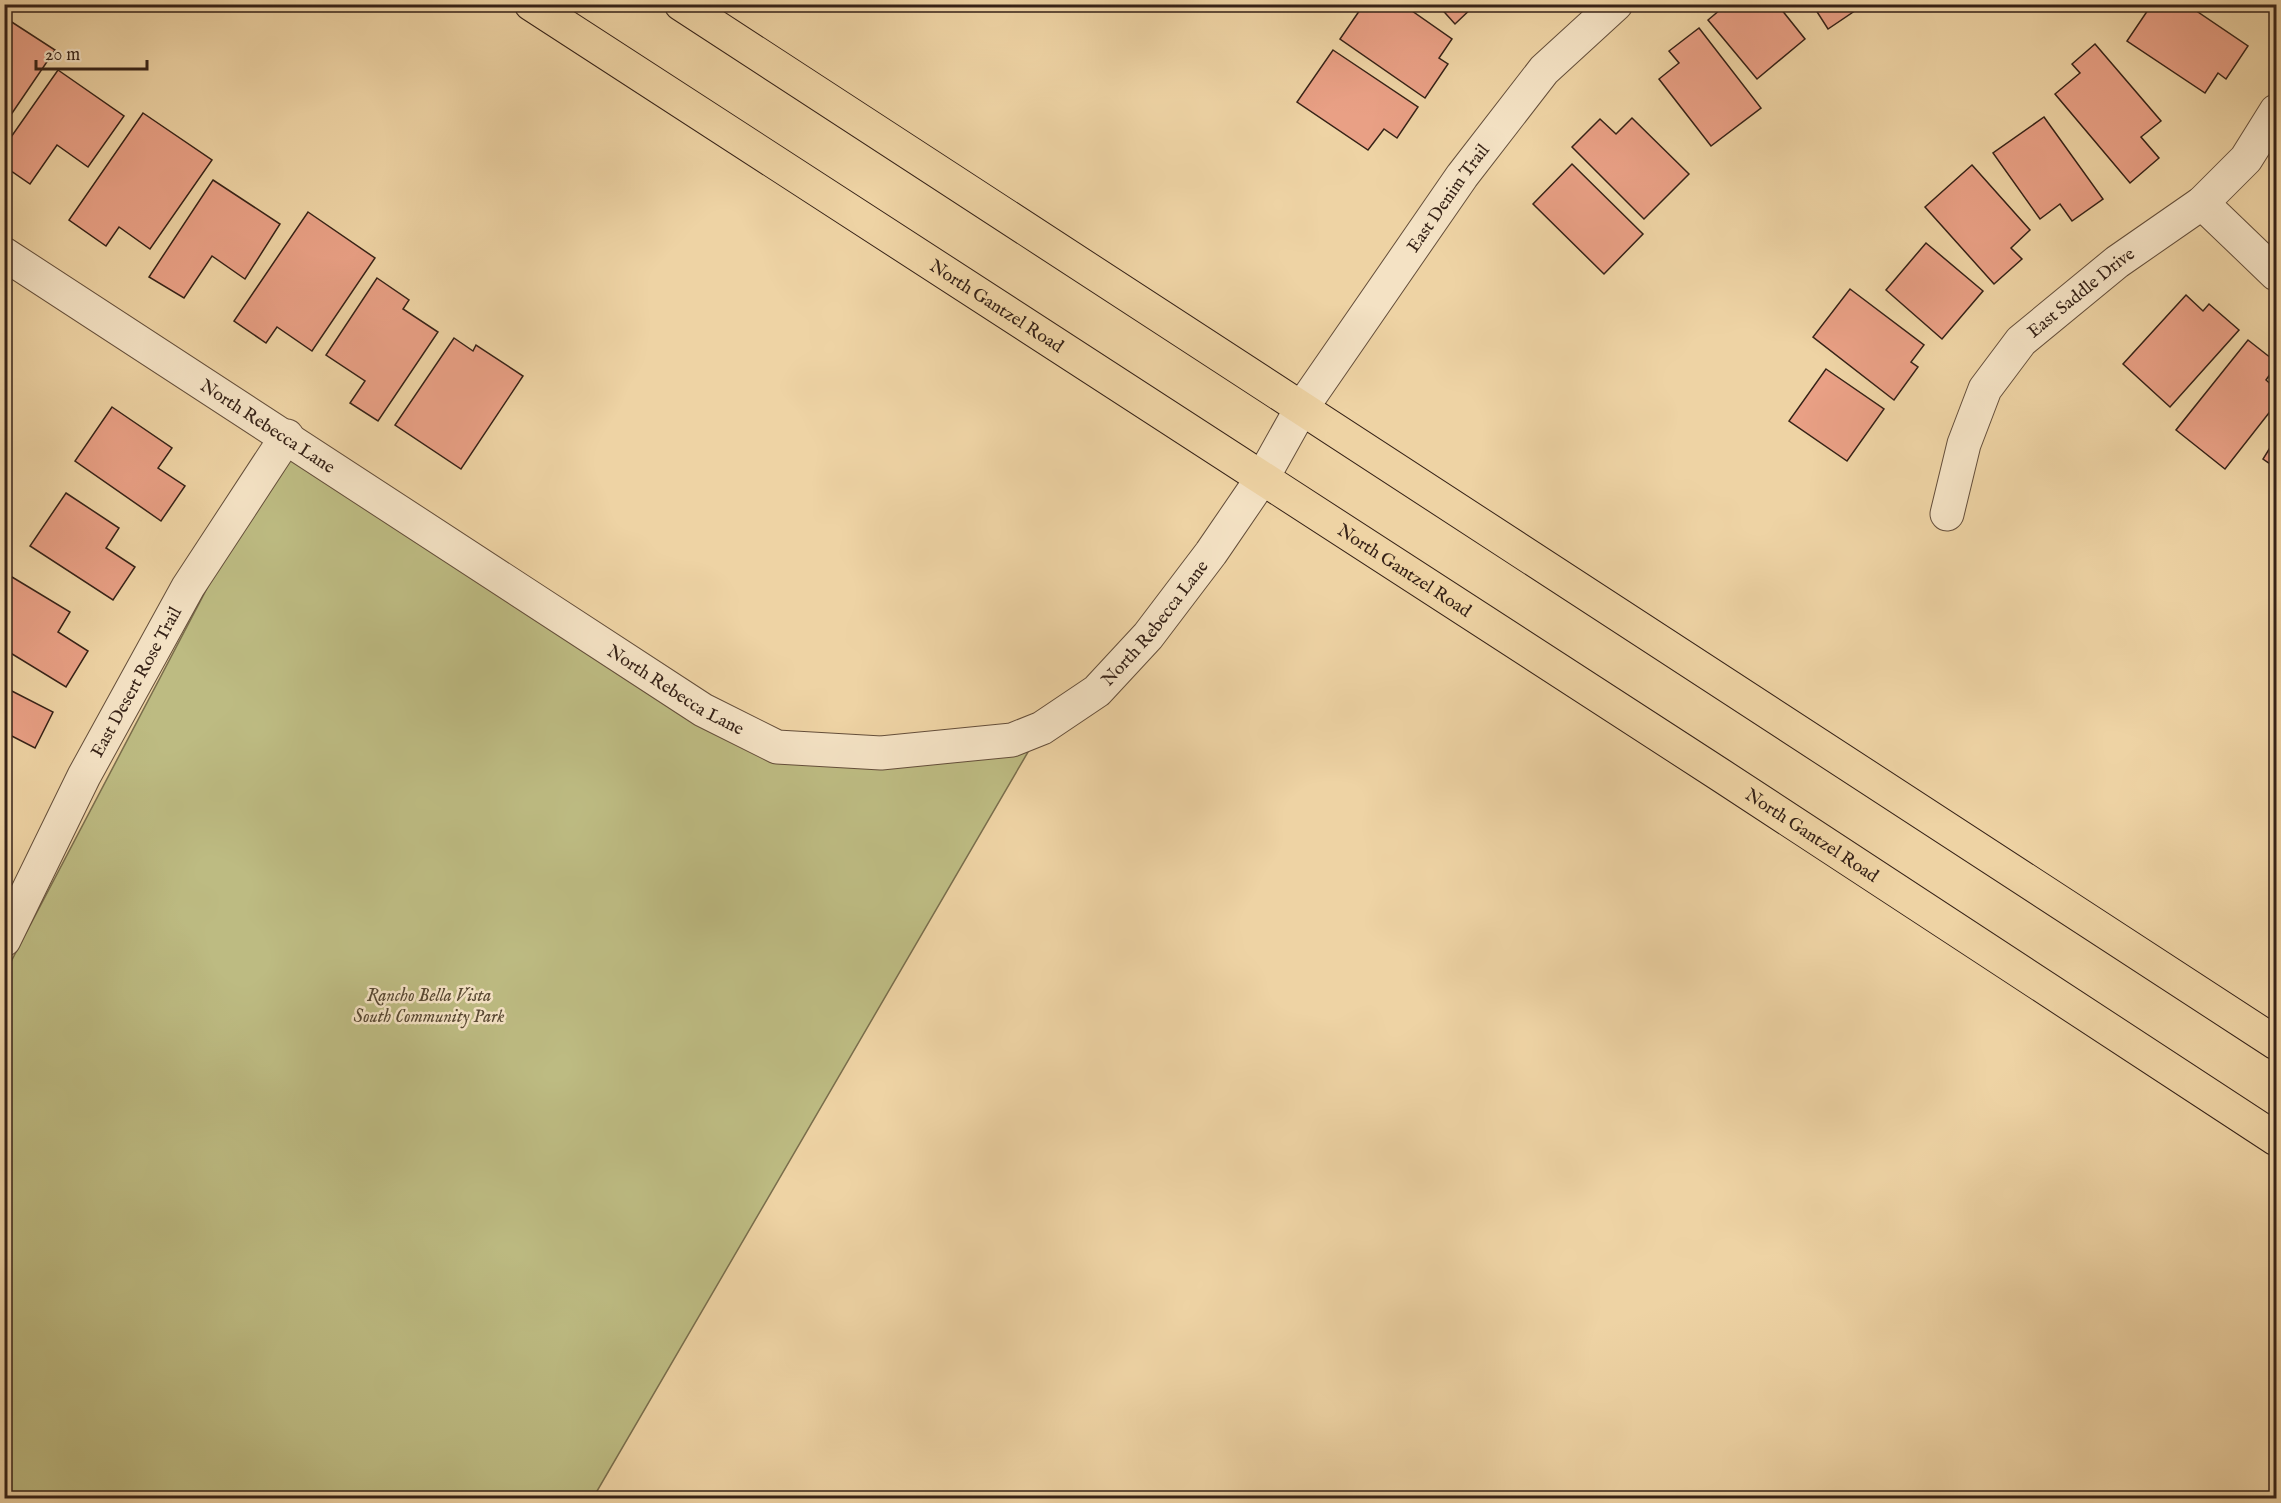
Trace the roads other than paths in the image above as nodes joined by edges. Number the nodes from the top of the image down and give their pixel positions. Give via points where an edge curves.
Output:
1 (531, 4) edge
2 (681, 4) edge
3 (1616, 4) edge
4 (2277, 111) edge
5 (2202, 203) junction
6 (4, 254) edge
7 (2277, 274) edge
8 (1301, 409) junction
9 (287, 436) junction
10 (1263, 477) junction
11 (1947, 514) dead end
12 (4, 940) edge
13 (2277, 1043) edge
14 (2277, 1139) edge

1 - 10 main road, North Gantzel Road
2 - 8 main road
3 - 8 street, East Denim Trail via 1544,70 1462,176
4 - 5 street, East Saddle Drive via 2246,159
5 - 7 street
5 - 11 street, East Saddle Drive via 2117,262 2021,341 1985,389 1964,444
6 - 9 street, North Rebecca Lane
8 - 10 street, North Rebecca Lane
8 - 13 main road
9 - 10 street, North Rebecca Lane via 703,710 777,747 881,753 1012,740 1042,728 1096,691 1148,636 1212,553
9 - 12 street, East Desert Rose Trail via 188,587 84,776
10 - 14 main road, North Gantzel Road

